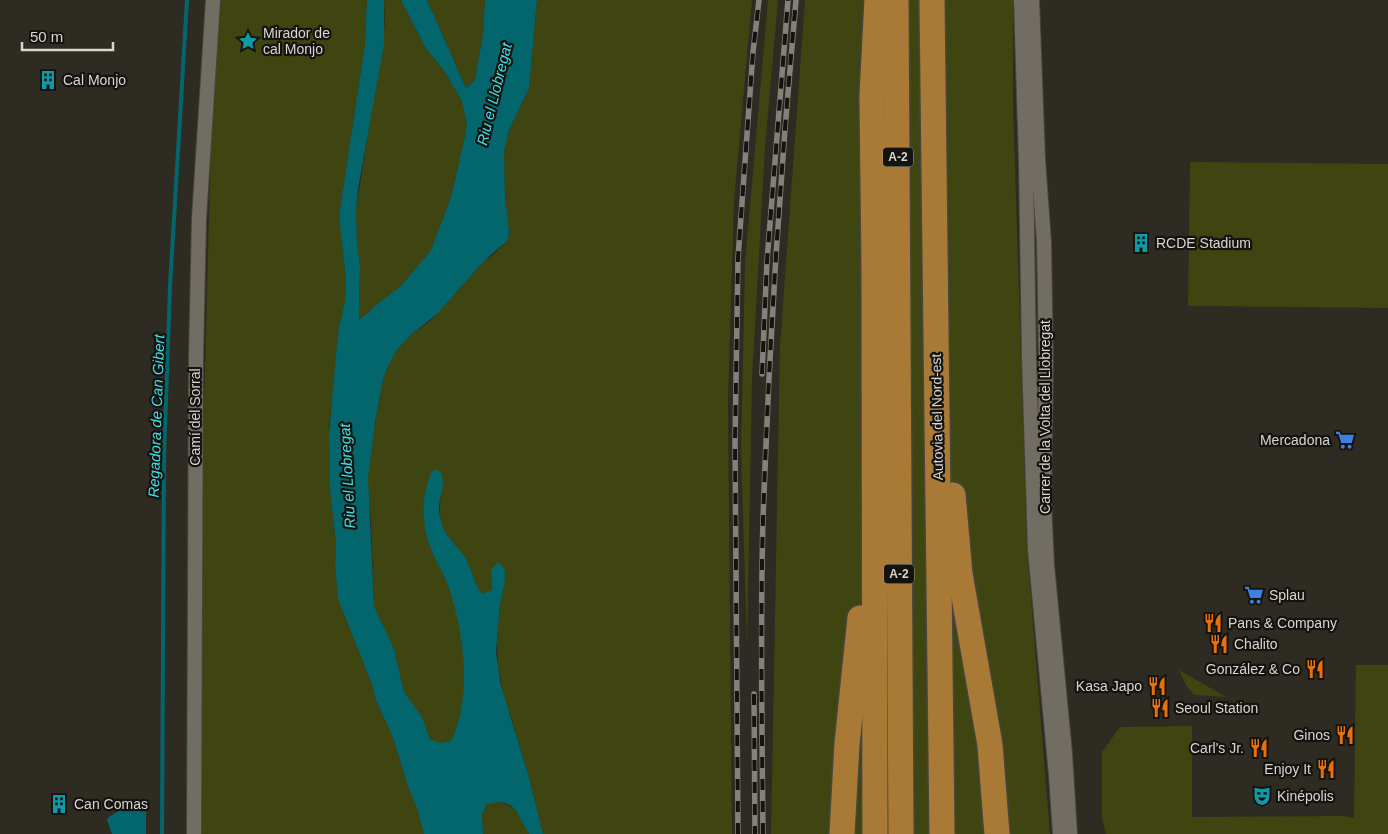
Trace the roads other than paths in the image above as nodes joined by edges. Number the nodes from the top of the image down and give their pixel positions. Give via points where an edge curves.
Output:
1 (214, 0) edge
2 (877, 0) edge
3 (896, 0) edge
4 (932, 0) edge
5 (1021, 0) edge
6 (1032, 0) edge
7 (935, 214) junction
8 (874, 494) junction
9 (194, 834) edge
10 (842, 834) edge
11 (875, 834) edge
12 (901, 834) edge
13 (942, 834) edge
14 (997, 834) edge
15 (1060, 834) edge
16 (1070, 834) edge

1 - 9 street, Camí del Sorral via 199,218
2 - 8 highway via 872,96
3 - 12 highway, A-2
4 - 7 highway, Autovia del Nord-est
5 - 15 street, Carrer de la Volta del Llobregat via 1035,550
6 - 16 street, Carrer de la Volta del Llobregat via 1044,260 1044,502
7 - 13 highway, Autovia del Nord-est
7 - 14 highway via 960,574 990,745
8 - 10 highway via 847,744
8 - 11 highway

